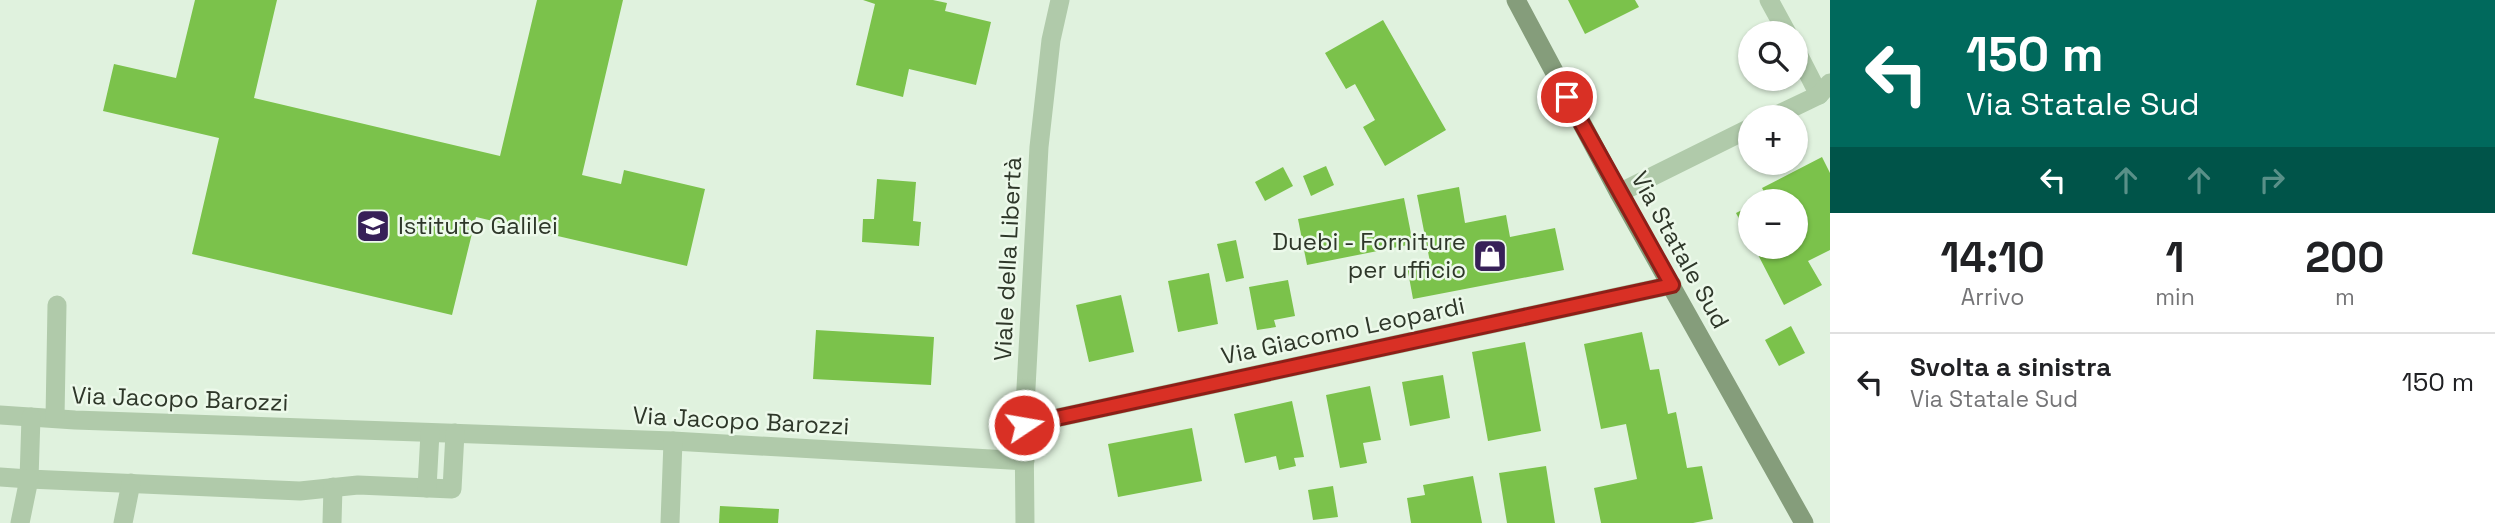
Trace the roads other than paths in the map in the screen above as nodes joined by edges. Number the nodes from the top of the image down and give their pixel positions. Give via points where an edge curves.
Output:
1 (1060, 0) edge
2 (1516, 0) edge
3 (1769, 0) edge
4 (1780, 21) edge
5 (1808, 66) edge
6 (1825, 89) edge
7 (1795, 105) edge
8 (1738, 134) edge
9 (1619, 193) junction
10 (1672, 285) junction
11 (57, 305) dead end
12 (0, 415) edge
13 (31, 417) junction
14 (55, 418) junction
15 (1024, 425) junction
16 (429, 433) junction
17 (455, 433) junction
18 (673, 441) junction
19 (1025, 461) junction
20 (0, 477) edge
21 (29, 479) junction
22 (131, 483) junction
23 (333, 487) junction
24 (427, 488) junction
25 (1800, 522) edge
26 (20, 523) edge
27 (123, 523) edge
28 (331, 523) edge
29 (670, 523) edge
30 (1025, 523) edge

1 - 15 street, Viale della Libertà via 1039,147
2 - 9 main road, Via Statale Sud
3 - 4 street
5 - 6 street
6 - 7 street
8 - 9 street
9 - 10 main road, Via Statale Sud
10 - 15 street, Via Giacomo Leopardi
10 - 25 main road, Via Statale Sud
11 - 14 street, Via Jacopo Barozzi
12 - 13 street, Via Jacopo Barozzi
13 - 14 street, Via Jacopo Barozzi
13 - 21 street
14 - 16 street, Via Jacopo Barozzi
15 - 19 street, Viale della Libertà
16 - 17 street, Via Jacopo Barozzi
16 - 24 street
17 - 18 street, Via Jacopo Barozzi
17 - 24 street via 452,489
18 - 19 street, Via Jacopo Barozzi
18 - 29 street
19 - 30 street, Viale della Libertà
20 - 21 street
21 - 22 street
21 - 26 street
22 - 23 street via 300,491
22 - 27 street
23 - 24 street
23 - 28 street

